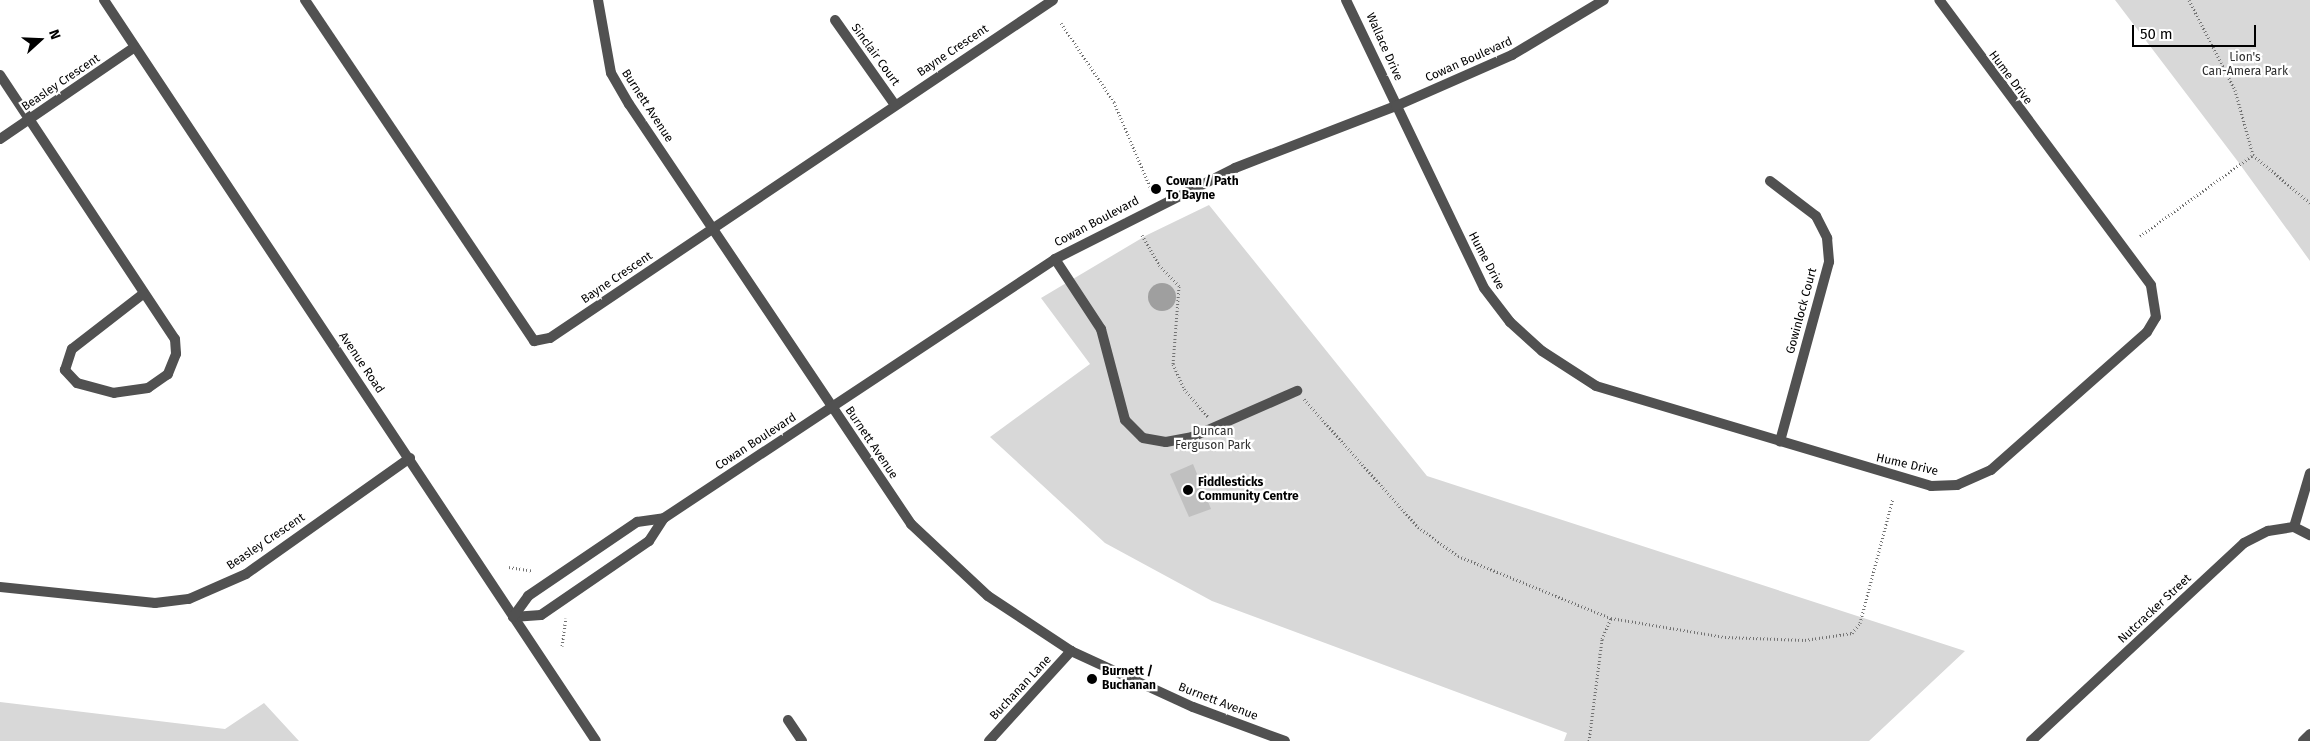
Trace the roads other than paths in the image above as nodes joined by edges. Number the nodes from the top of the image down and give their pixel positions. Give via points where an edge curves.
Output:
1 (104, 0) edge
2 (305, 0) edge
3 (598, 0) edge
4 (1053, 0) edge
5 (1346, 0) edge
6 (1604, 0) edge
7 (1939, 0) edge
8 (835, 20) dead end
9 (135, 47) junction
10 (0, 76) edge
11 (895, 105) junction
12 (1396, 106) junction
13 (30, 119) junction
14 (0, 139) edge
15 (1770, 181) dead end
16 (712, 227) junction
17 (1055, 259) junction
18 (144, 294) junction
19 (1297, 391) road end
20 (831, 408) junction
21 (1780, 442) junction
22 (410, 458) junction
23 (2310, 473) edge
24 (664, 518) junction
25 (2294, 527) junction
26 (2310, 535) edge
27 (0, 587) edge
28 (513, 617) junction
29 (1071, 651) junction
30 (788, 720) dead end
31 (2310, 734) edge
32 (596, 741) edge
33 (802, 741) edge
34 (989, 741) edge
35 (1285, 741) edge
36 (2031, 741) edge
37 (2302, 741) edge

1 - 9 street, Avenue Road
2 - 16 street, Bayne Crescent via 534,341 550,338
3 - 16 street, Burnett Avenue via 611,73
4 - 11 street, Bayne Crescent
5 - 12 street, Wallace Drive
6 - 12 street, Cowan Boulevard via 1512,55
7 - 21 street, Hume Drive via 2151,285 2156,317 2147,332 1976,479 1931,486
8 - 11 street, Sinclair Court
9 - 13 street, Beasley Crescent
9 - 22 street, Avenue Road
10 - 13 street
11 - 16 street, Bayne Crescent
12 - 17 street, Cowan Boulevard via 1235,168
12 - 21 street, Hume Drive via 1484,288 1510,322 1542,351 1596,386
13 - 14 street, Beasley Crescent
13 - 18 street
15 - 21 street, Gowinlock Court via 1816,216 1827,238 1828,262
16 - 20 street, Burnett Avenue
17 - 19 street via 1101,329 1126,420 1143,438 1166,442 1217,426
17 - 20 street, Cowan Boulevard
18 - 18 street via 72,349 65,370 77,383 114,393 148,388 168,374 176,354 175,339
20 - 24 street, Cowan Boulevard
20 - 29 street, Burnett Avenue via 911,524 988,596
22 - 27 street, Beasley Crescent via 246,574 189,598 155,603
22 - 28 street, Avenue Road
23 - 25 street
24 - 28 street, Cowan Boulevard via 637,522 528,596
24 - 28 street, Cowan Boulevard via 649,541 541,615
25 - 26 street
25 - 36 street, Nutcracker Street via 2268,531 2244,543
28 - 32 street, Avenue Road
29 - 34 street, Buchanan Lane
29 - 35 street, Burnett Avenue via 1193,707
30 - 33 street
31 - 37 street

